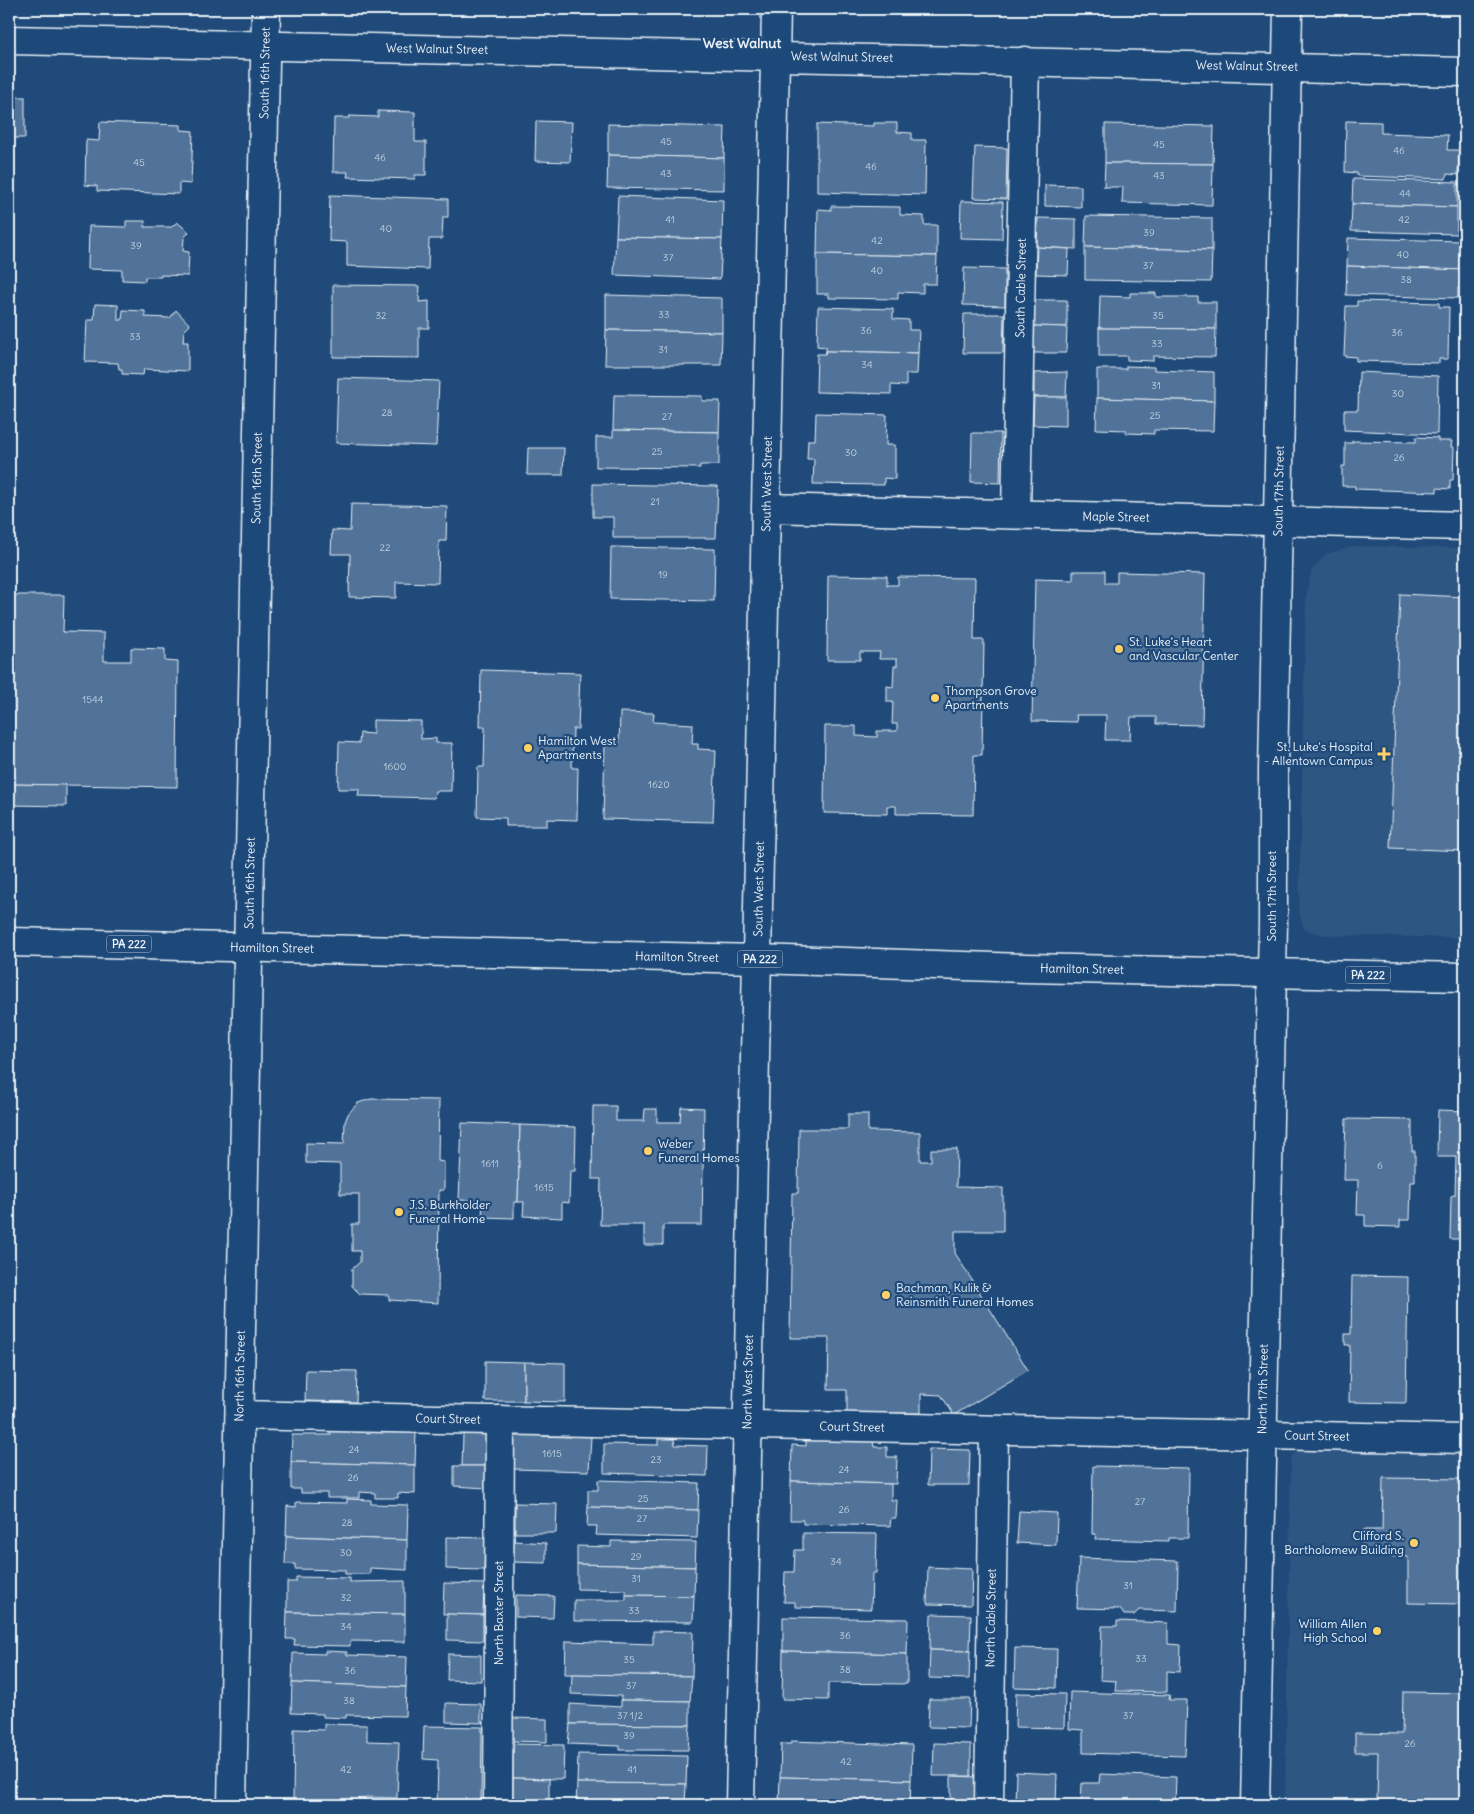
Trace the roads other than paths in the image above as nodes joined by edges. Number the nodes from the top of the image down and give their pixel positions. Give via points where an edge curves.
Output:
1 (266, 9) edge
2 (776, 9) edge
3 (1288, 9) edge
4 (9, 40) edge
5 (266, 45) junction
6 (775, 56) junction
7 (1025, 62) junction
8 (1287, 67) junction
9 (1465, 72) edge
10 (767, 508) junction
11 (1016, 514) junction
12 (1278, 521) junction
13 (1465, 526) edge
14 (9, 942) edge
15 (249, 947) junction
16 (758, 959) junction
17 (1271, 972) junction
18 (1465, 977) edge
19 (240, 1415) junction
20 (500, 1420) junction
21 (747, 1425) junction
22 (994, 1430) junction
23 (1262, 1435) junction
24 (1465, 1440) edge
25 (232, 1805) edge
26 (498, 1805) edge
27 (740, 1805) edge
28 (989, 1805) edge
29 (1255, 1805) edge

1 - 5 street, South 16th Street
2 - 6 street, South West Street
3 - 8 street, South 17th Street
4 - 5 street, West Walnut Street
5 - 6 street, West Walnut Street
5 - 15 street, South 16th Street
6 - 7 street, West Walnut Street
6 - 10 street, South West Street
7 - 8 street, West Walnut Street
7 - 11 street, South Cable Street
8 - 9 street, West Walnut Street
8 - 12 street, South 17th Street
10 - 11 street, Maple Street
10 - 16 street, South West Street
11 - 12 street, Maple Street
12 - 13 street, Maple Street
12 - 17 street, South 17th Street
14 - 15 street, Hamilton Street / PA 222
15 - 16 street, Hamilton Street / PA 222
15 - 19 street, North 16th Street
16 - 17 street, Hamilton Street / PA 222
16 - 21 street, North West Street
17 - 18 street, Hamilton Street / PA 222
17 - 23 street, North 17th Street
19 - 20 street, Court Street
19 - 25 street, North 16th Street
20 - 21 street, Court Street
20 - 26 street, North Baxter Street
21 - 22 street, Court Street
21 - 27 street, North West Street
22 - 23 street, Court Street
22 - 28 street, North Cable Street
23 - 24 street, Court Street
23 - 29 street, North 17th Street

